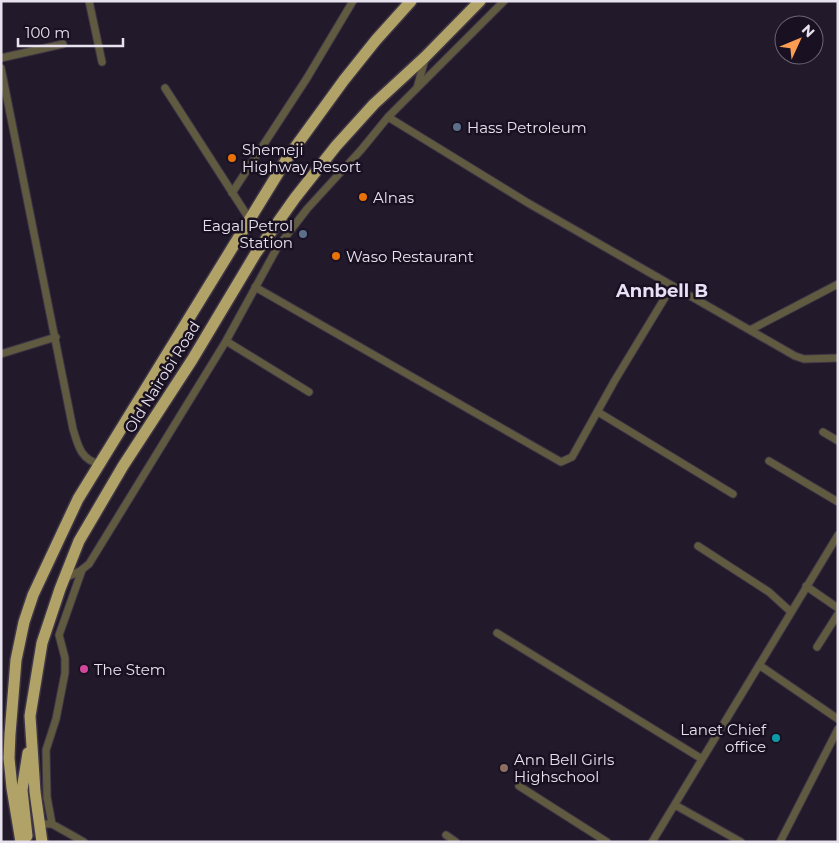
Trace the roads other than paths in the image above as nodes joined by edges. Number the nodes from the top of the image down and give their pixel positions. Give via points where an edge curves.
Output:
1 (89, 1) edge
2 (353, 1) edge
3 (411, 1) edge
4 (480, 1) edge
5 (504, 1) edge
6 (63, 44) dead end
7 (425, 56) junction
8 (1, 58) edge
9 (102, 62) dead end
10 (1, 68) edge
11 (165, 88) dead end
12 (417, 88) junction
13 (388, 117) junction
14 (232, 193) junction
15 (250, 220) junction
16 (838, 284) edge
17 (672, 286) junction
18 (255, 287) junction
19 (750, 330) junction
20 (56, 337) junction
21 (226, 341) junction
22 (1, 354) edge
23 (838, 358) edge
24 (309, 392) dead end
25 (598, 412) junction
26 (823, 432) dead end
27 (838, 441) edge
28 (769, 461) dead end
29 (100, 464) junction
30 (733, 494) dead end
31 (838, 502) edge
32 (838, 535) edge
33 (698, 546) dead end
34 (82, 569) junction
35 (64, 578) junction
36 (806, 586) junction
37 (838, 608) edge
38 (791, 612) junction
39 (838, 614) edge
40 (497, 632) dead end
41 (817, 647) dead end
42 (759, 665) junction
43 (12, 711) junction
44 (30, 716) junction
45 (838, 719) edge
46 (838, 730) edge
47 (31, 739) junction
48 (702, 759) junction
49 (519, 786) dead end
50 (675, 805) junction
51 (38, 824) junction
52 (52, 824) junction
53 (446, 835) dead end
54 (21, 842) edge
55 (27, 842) edge
56 (42, 842) edge
57 (84, 842) edge
58 (456, 842) edge
59 (607, 842) edge
60 (652, 842) edge
61 (741, 842) edge
62 (780, 842) edge

1 - 9 street
2 - 14 street
3 - 15 highway, Old Nairobi Road via 344,80 288,157
4 - 7 highway, Old Nairobi Road
5 - 12 street
6 - 8 street
7 - 12 street
7 - 35 highway, Old Nairobi Road via 374,104 336,146 256,254 123,466 79,541
10 - 20 street
11 - 14 street
12 - 13 street
13 - 17 street
13 - 18 street via 299,219 277,248
14 - 15 street
15 - 29 highway, Old Nairobi Road
16 - 19 street
17 - 19 street
17 - 25 street
18 - 21 street
18 - 25 street via 561,462 572,456
19 - 23 street via 804,359
20 - 22 street
20 - 29 street via 79,449 92,463
21 - 24 street
21 - 34 street via 89,564
25 - 30 street
26 - 27 street
28 - 31 street
29 - 43 highway, Old Nairobi Road via 78,498 33,595 16,660
32 - 36 street
33 - 38 street via 769,592
34 - 35 street
34 - 52 street via 59,635 65,673 46,750 47,798
35 - 44 highway, Old Nairobi Road via 42,643
36 - 37 street
36 - 38 street
38 - 42 street
39 - 41 street
40 - 48 street
42 - 45 street
42 - 48 street
43 - 44 highway via 20,721
43 - 54 highway, Old Nairobi Road via 9,758
44 - 47 highway, Old Nairobi Road
46 - 62 street
47 - 51 highway, Old Nairobi Road
47 - 55 highway via 22,790
48 - 50 street
49 - 59 street
50 - 60 street
50 - 61 street
51 - 52 street
51 - 56 highway, Old Nairobi Road
52 - 57 street
53 - 58 street

